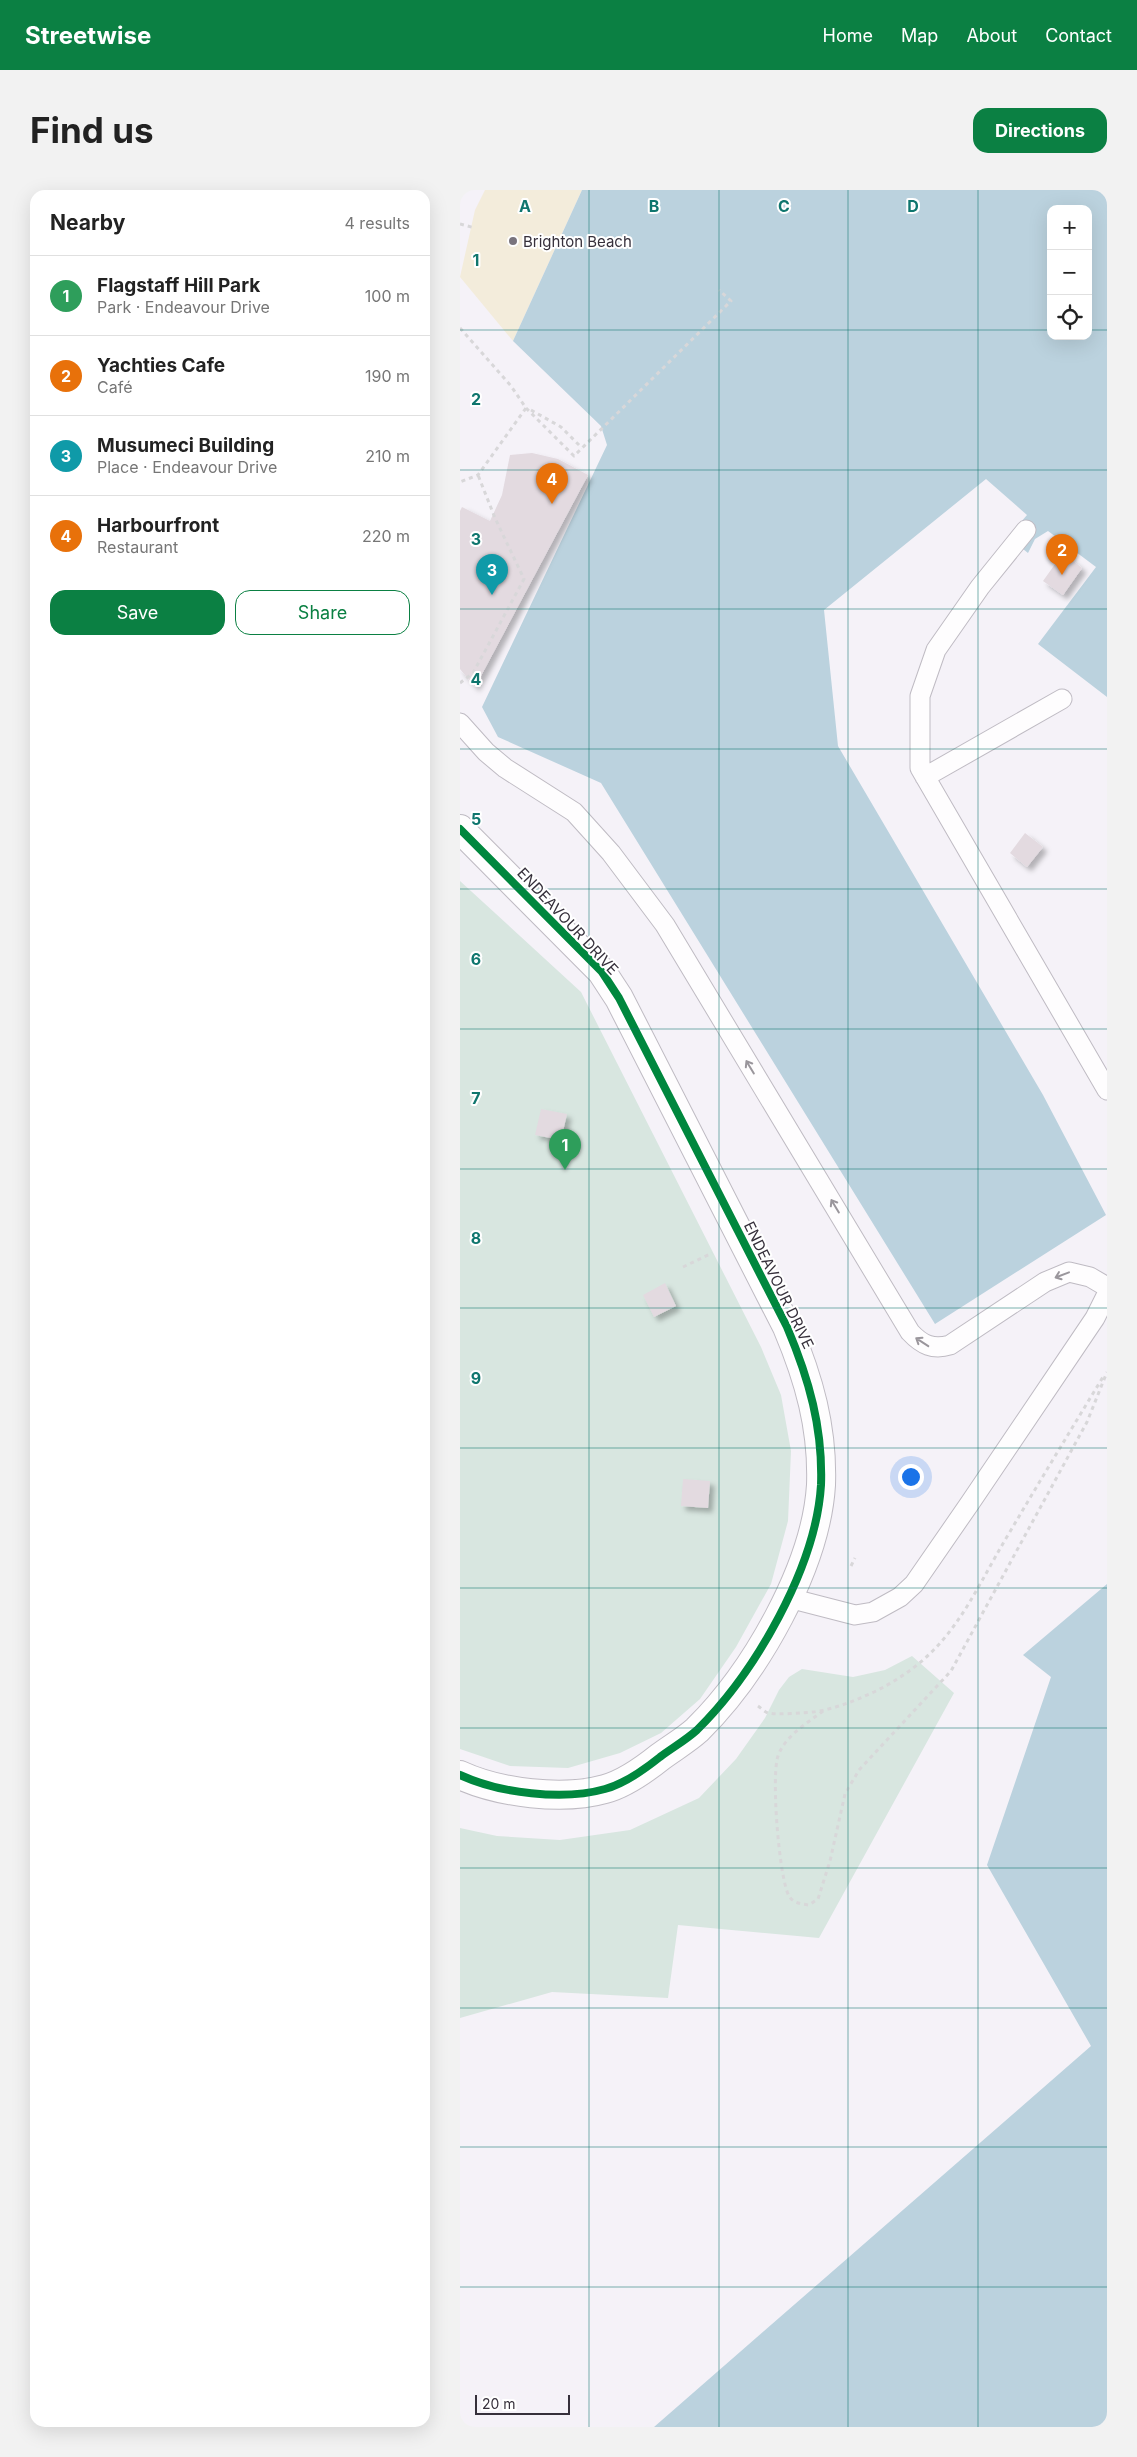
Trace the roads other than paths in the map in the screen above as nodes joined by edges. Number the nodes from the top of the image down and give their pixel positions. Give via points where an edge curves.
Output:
1 (1026, 530) dead end
2 (1062, 699) dead end
3 (460, 723) edge
4 (926, 777) junction
5 (460, 829) edge
6 (1107, 1090) edge
7 (1107, 1287) edge
8 (1107, 1294) edge
9 (789, 1598) junction
10 (460, 1775) edge

1 - 4 lane via 980,587 936,650 920,696 920,768
2 - 4 lane
7 -> 3 lane via 1090,1277 1069,1272 1045,1282 950,1345 939,1348 917,1339 665,926 611,853 574,812 504,768
4 - 6 lane
5 - 9 street, ENDEAVOUR DRIVE via 602,972 619,998 787,1327 805,1369 816,1410 821,1447 821,1486 812,1541
8 - 9 lane via 1095,1318 907,1590 880,1608 855,1615
9 - 10 street, ENDEAVOUR DRIVE via 751,1664 718,1708 695,1732 627,1778 606,1789 542,1794 502,1788

